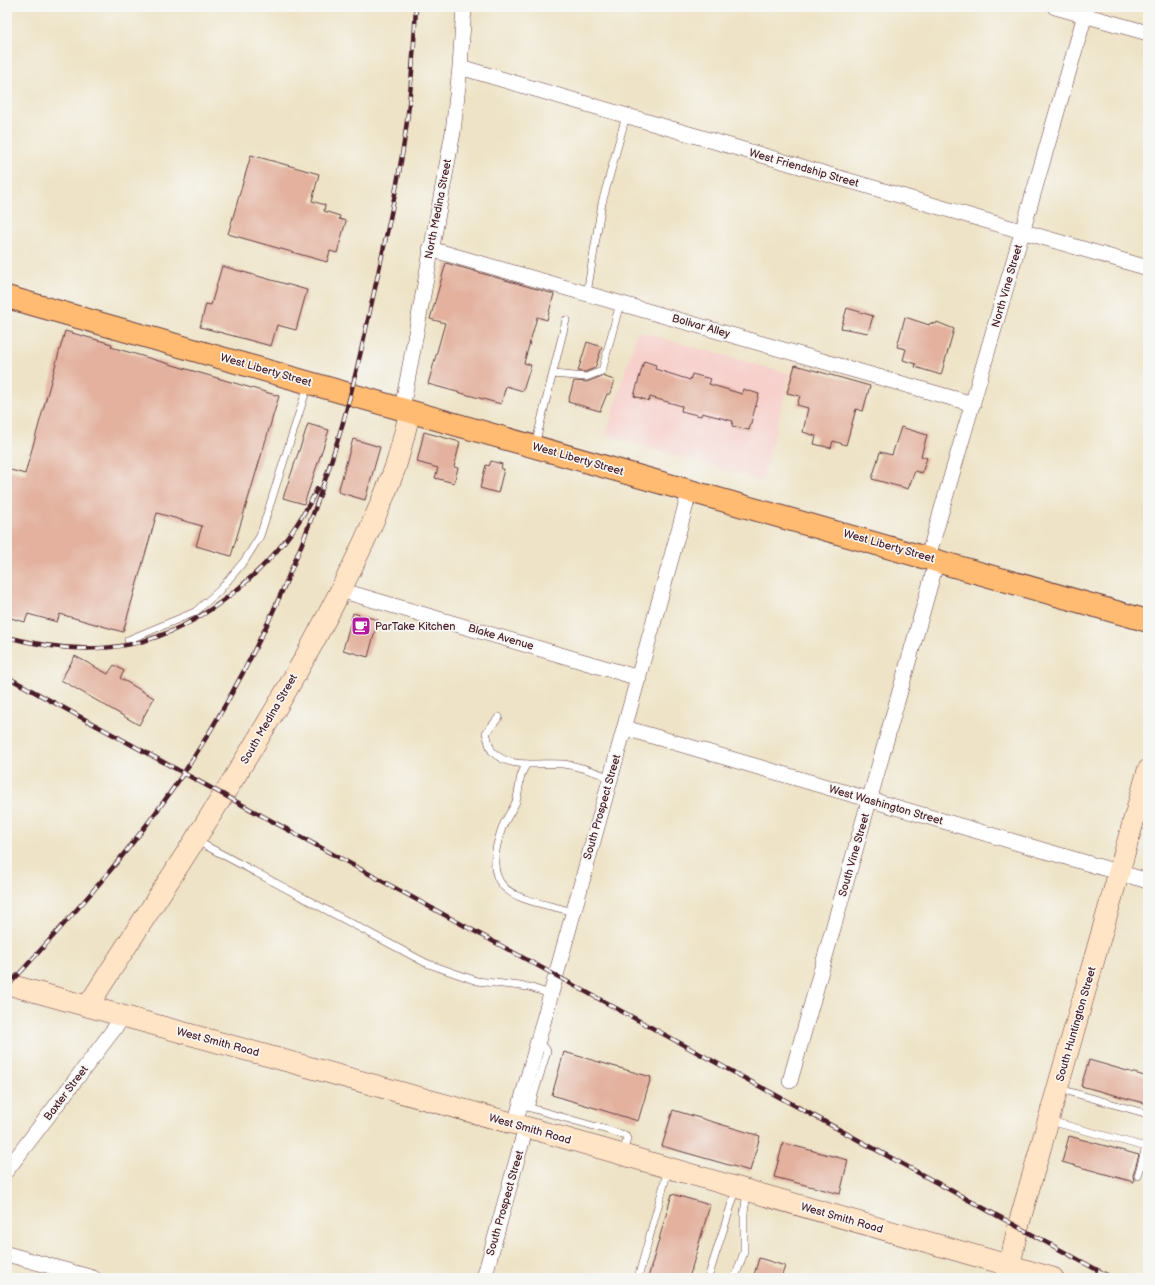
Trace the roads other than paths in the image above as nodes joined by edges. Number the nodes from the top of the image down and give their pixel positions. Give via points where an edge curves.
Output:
1 (464, 7) edge
2 (1055, 7) edge
3 (1085, 15) junction
4 (1148, 34) edge
5 (460, 67) junction
6 (626, 116) junction
7 (1022, 232) junction
8 (430, 249) junction
9 (1148, 268) edge
10 (587, 293) junction
11 (7, 297) edge
12 (620, 303) junction
13 (566, 320) dead end
14 (553, 374) junction
15 (308, 382) junction
16 (973, 404) junction
17 (406, 410) junction
18 (535, 447) junction
19 (690, 490) junction
20 (932, 559) junction
21 (340, 590) junction
22 (1148, 621) edge
23 (128, 640) dead end
24 (639, 678) junction
25 (500, 718) dead end
26 (625, 728) junction
27 (527, 764) junction
28 (1148, 770) edge
29 (611, 778) junction
30 (869, 800) junction
31 (196, 840) junction
32 (1120, 873) junction
33 (1148, 881) edge
34 (573, 912) junction
35 (7, 984) edge
36 (550, 994) junction
37 (88, 1006) junction
38 (124, 1016) junction
39 (790, 1081) dead end
40 (1058, 1088) junction
41 (1148, 1114) edge
42 (523, 1116) junction
43 (1049, 1120) junction
44 (1148, 1139) edge
45 (1146, 1147) junction
46 (669, 1168) junction
47 (7, 1170) edge
48 (1138, 1176) dead end
49 (742, 1189) junction
50 (7, 1254) edge
51 (1008, 1272) edge
52 (93, 1278) edge
53 (484, 1278) edge
54 (638, 1278) edge
55 (708, 1278) edge
56 (735, 1278) edge
57 (1053, 1278) edge

1 - 5 street, North Medina Street
2 - 3 street
3 - 4 street
3 - 7 street, North Vine Street
5 - 6 street, West Friendship Street
5 - 8 street, North Medina Street via 447,168
6 - 7 street, West Friendship Street
6 - 10 lane via 602,203
7 - 9 street, West Friendship Street
7 - 16 street, North Vine Street
8 - 10 street, Bolivar Alley
8 - 17 street, North Medina Street
10 - 12 street, Bolivar Alley
11 - 15 highway, West Liberty Street
12 - 14 lane via 602,371 586,377
12 - 16 street, Bolivar Alley
13 - 14 lane
14 - 18 lane
15 - 17 highway, West Liberty Street
15 - 23 lane via 260,536 245,560 219,591 195,612
16 - 20 street, North Vine Street
17 - 18 highway, West Liberty Street
17 - 21 street, South Medina Street via 395,466 376,514
18 - 19 highway, West Liberty Street
19 - 20 highway, West Liberty Street
19 - 24 street, South Prospect Street
20 - 22 highway, West Liberty Street
20 - 30 street, South Vine Street
21 - 24 street, Blake Avenue
21 - 31 street, South Medina Street via 314,643
24 - 26 street, South Prospect Street
25 - 27 lane via 486,733 491,750 502,758
26 - 29 street, South Prospect Street
26 - 30 street, West Washington Street
27 - 29 lane via 563,764
27 - 34 lane via 522,771 516,803 502,827 495,854 495,874 510,894
28 - 32 street, South Huntington Street
29 - 34 street, South Prospect Street
30 - 32 street, West Washington Street
30 - 39 street, South Vine Street
31 - 36 lane via 426,963 478,981 529,987
31 - 37 street, South Medina Street
32 - 33 street, West Washington Street
32 - 40 street, South Huntington Street
34 - 36 street, South Prospect Street
35 - 37 street, West Smith Road
36 - 42 street, South Prospect Street via 536,1046
37 - 38 street, West Smith Road
38 - 42 street, West Smith Road
38 - 47 street, Baxter Street
40 - 41 lane
40 - 43 street, South Huntington Street
42 - 46 street, West Smith Road via 623,1155
42 - 53 street, South Prospect Street
43 - 45 lane
43 - 51 street, South Huntington Street via 1018,1227
44 - 45 lane
45 - 48 lane
46 - 49 street, West Smith Road
46 - 54 lane
49 - 51 street, West Smith Road
49 - 55 lane
49 - 56 lane via 744,1252
50 - 52 street
51 - 57 street, West Smith Road

